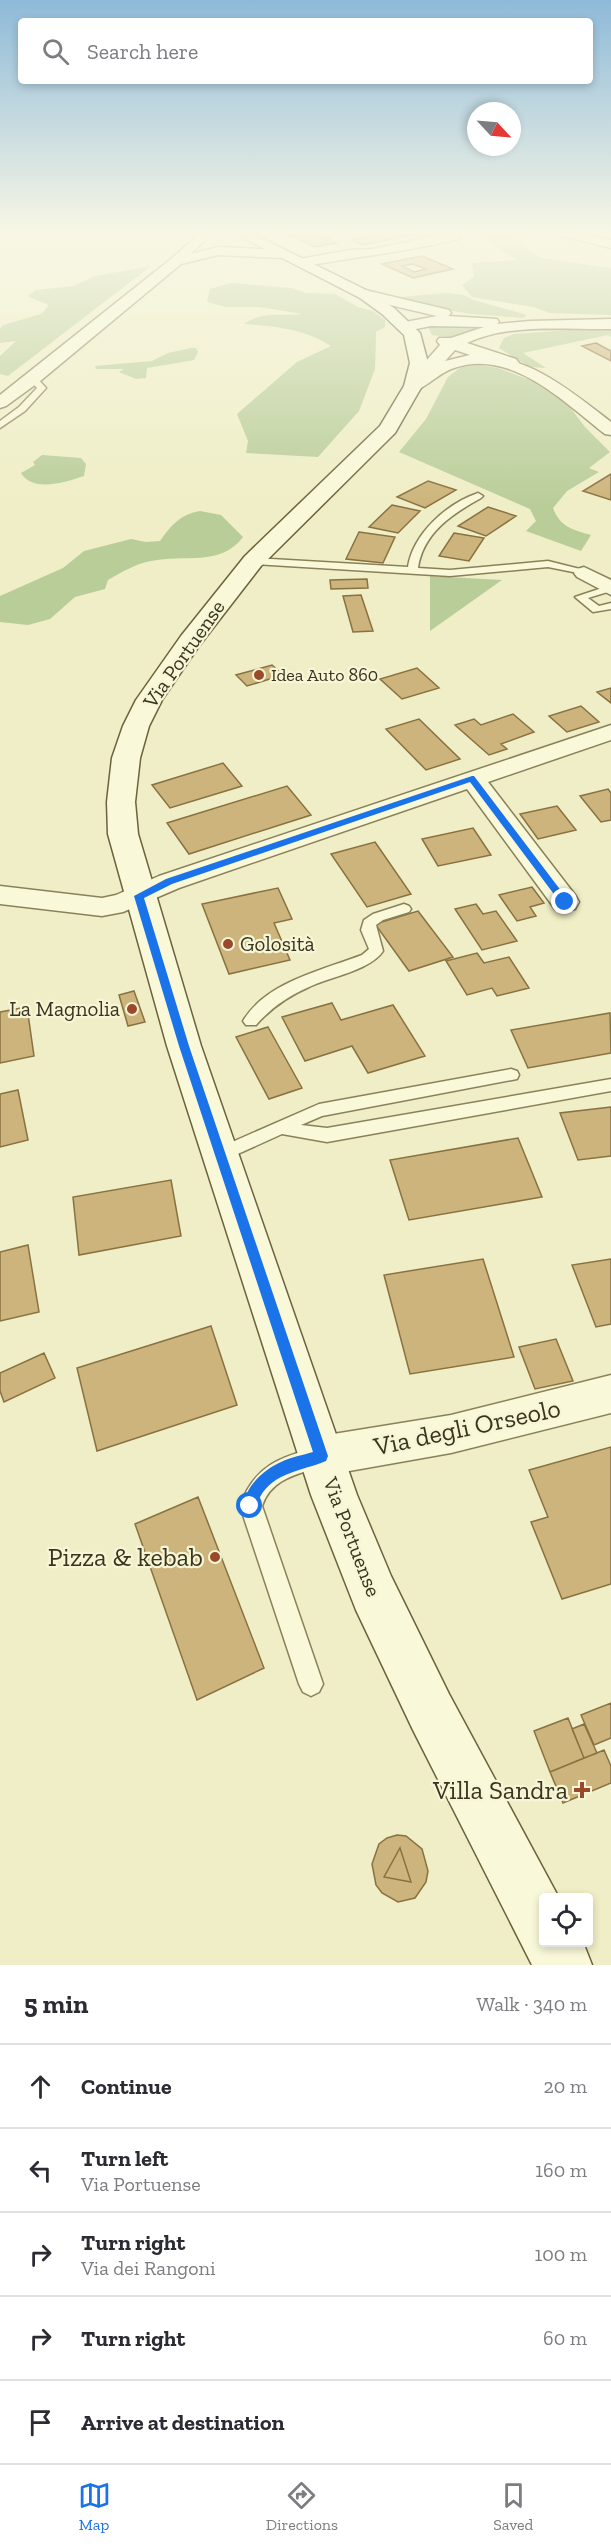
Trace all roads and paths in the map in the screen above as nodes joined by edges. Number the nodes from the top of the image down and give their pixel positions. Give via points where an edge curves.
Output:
1 (103, 322) edge
2 (400, 322) edge
3 (432, 322) edge
4 (457, 322) edge
5 (512, 322) edge
6 (563, 322) edge
7 (533, 324) junction
8 (611, 324) edge
9 (409, 329) junction
10 (453, 343) junction
11 (510, 363) junction
12 (33, 379) junction
13 (413, 386) junction
14 (0, 403) edge
15 (0, 425) edge
16 (611, 430) edge
17 (478, 496) dead end
18 (253, 561) junction
19 (412, 571) junction
20 (584, 573) joint
21 (610, 594) edge
22 (611, 732) edge
23 (472, 778) junction
24 (0, 895) edge
25 (139, 896) junction
26 (565, 902) dead end
27 (404, 909) dead end
28 (251, 1021) dead end
29 (511, 1075) dead end
30 (611, 1085) edge
31 (279, 1127) junction
32 (220, 1155) junction
33 (611, 1394) edge
34 (321, 1456) junction
35 (310, 1684) dead end
36 (539, 1919) edge
37 (554, 1947) edge
38 (563, 1965) edge

1 - 12 street
2 - 9 main road
3 - 9 main road
4 - 7 main road
5 - 7 main road
6 - 7 main road
7 - 8 main road
7 - 10 main road via 488,331
7 - 11 main road via 504,332 490,342 490,350
9 - 10 main road
9 - 13 main road, Via Portuense via 419,363
10 - 11 main road
10 - 13 main road
11 - 13 street via 457,361
11 - 16 street via 556,387
12 - 14 street
12 - 15 lane via 42,388
13 - 18 main road, Via Portuense via 388,429
17 - 19 lane via 428,532 416,551
18 - 19 lane
18 - 25 main road, Via Portuense via 164,677 145,708 128,749 121,818
19 - 20 lane via 465,572 537,564
20 - 21 street
22 - 23 street
23 - 25 street via 169,882
23 - 26 street
24 - 25 street via 102,907
25 - 32 main road, Via Portuense
27 - 28 lane via 369,923 368,932 376,951 367,959 276,996
29 - 31 lane via 339,1105
30 - 31 lane via 327,1135
31 - 32 lane
32 - 34 main road, Via Portuense
33 - 34 street, Via degli Orseolo via 451,1434
34 - 35 lane via 273,1474 253,1494 250,1506
34 - 36 main road, Via Portuense via 373,1593
37 - 38 main road

